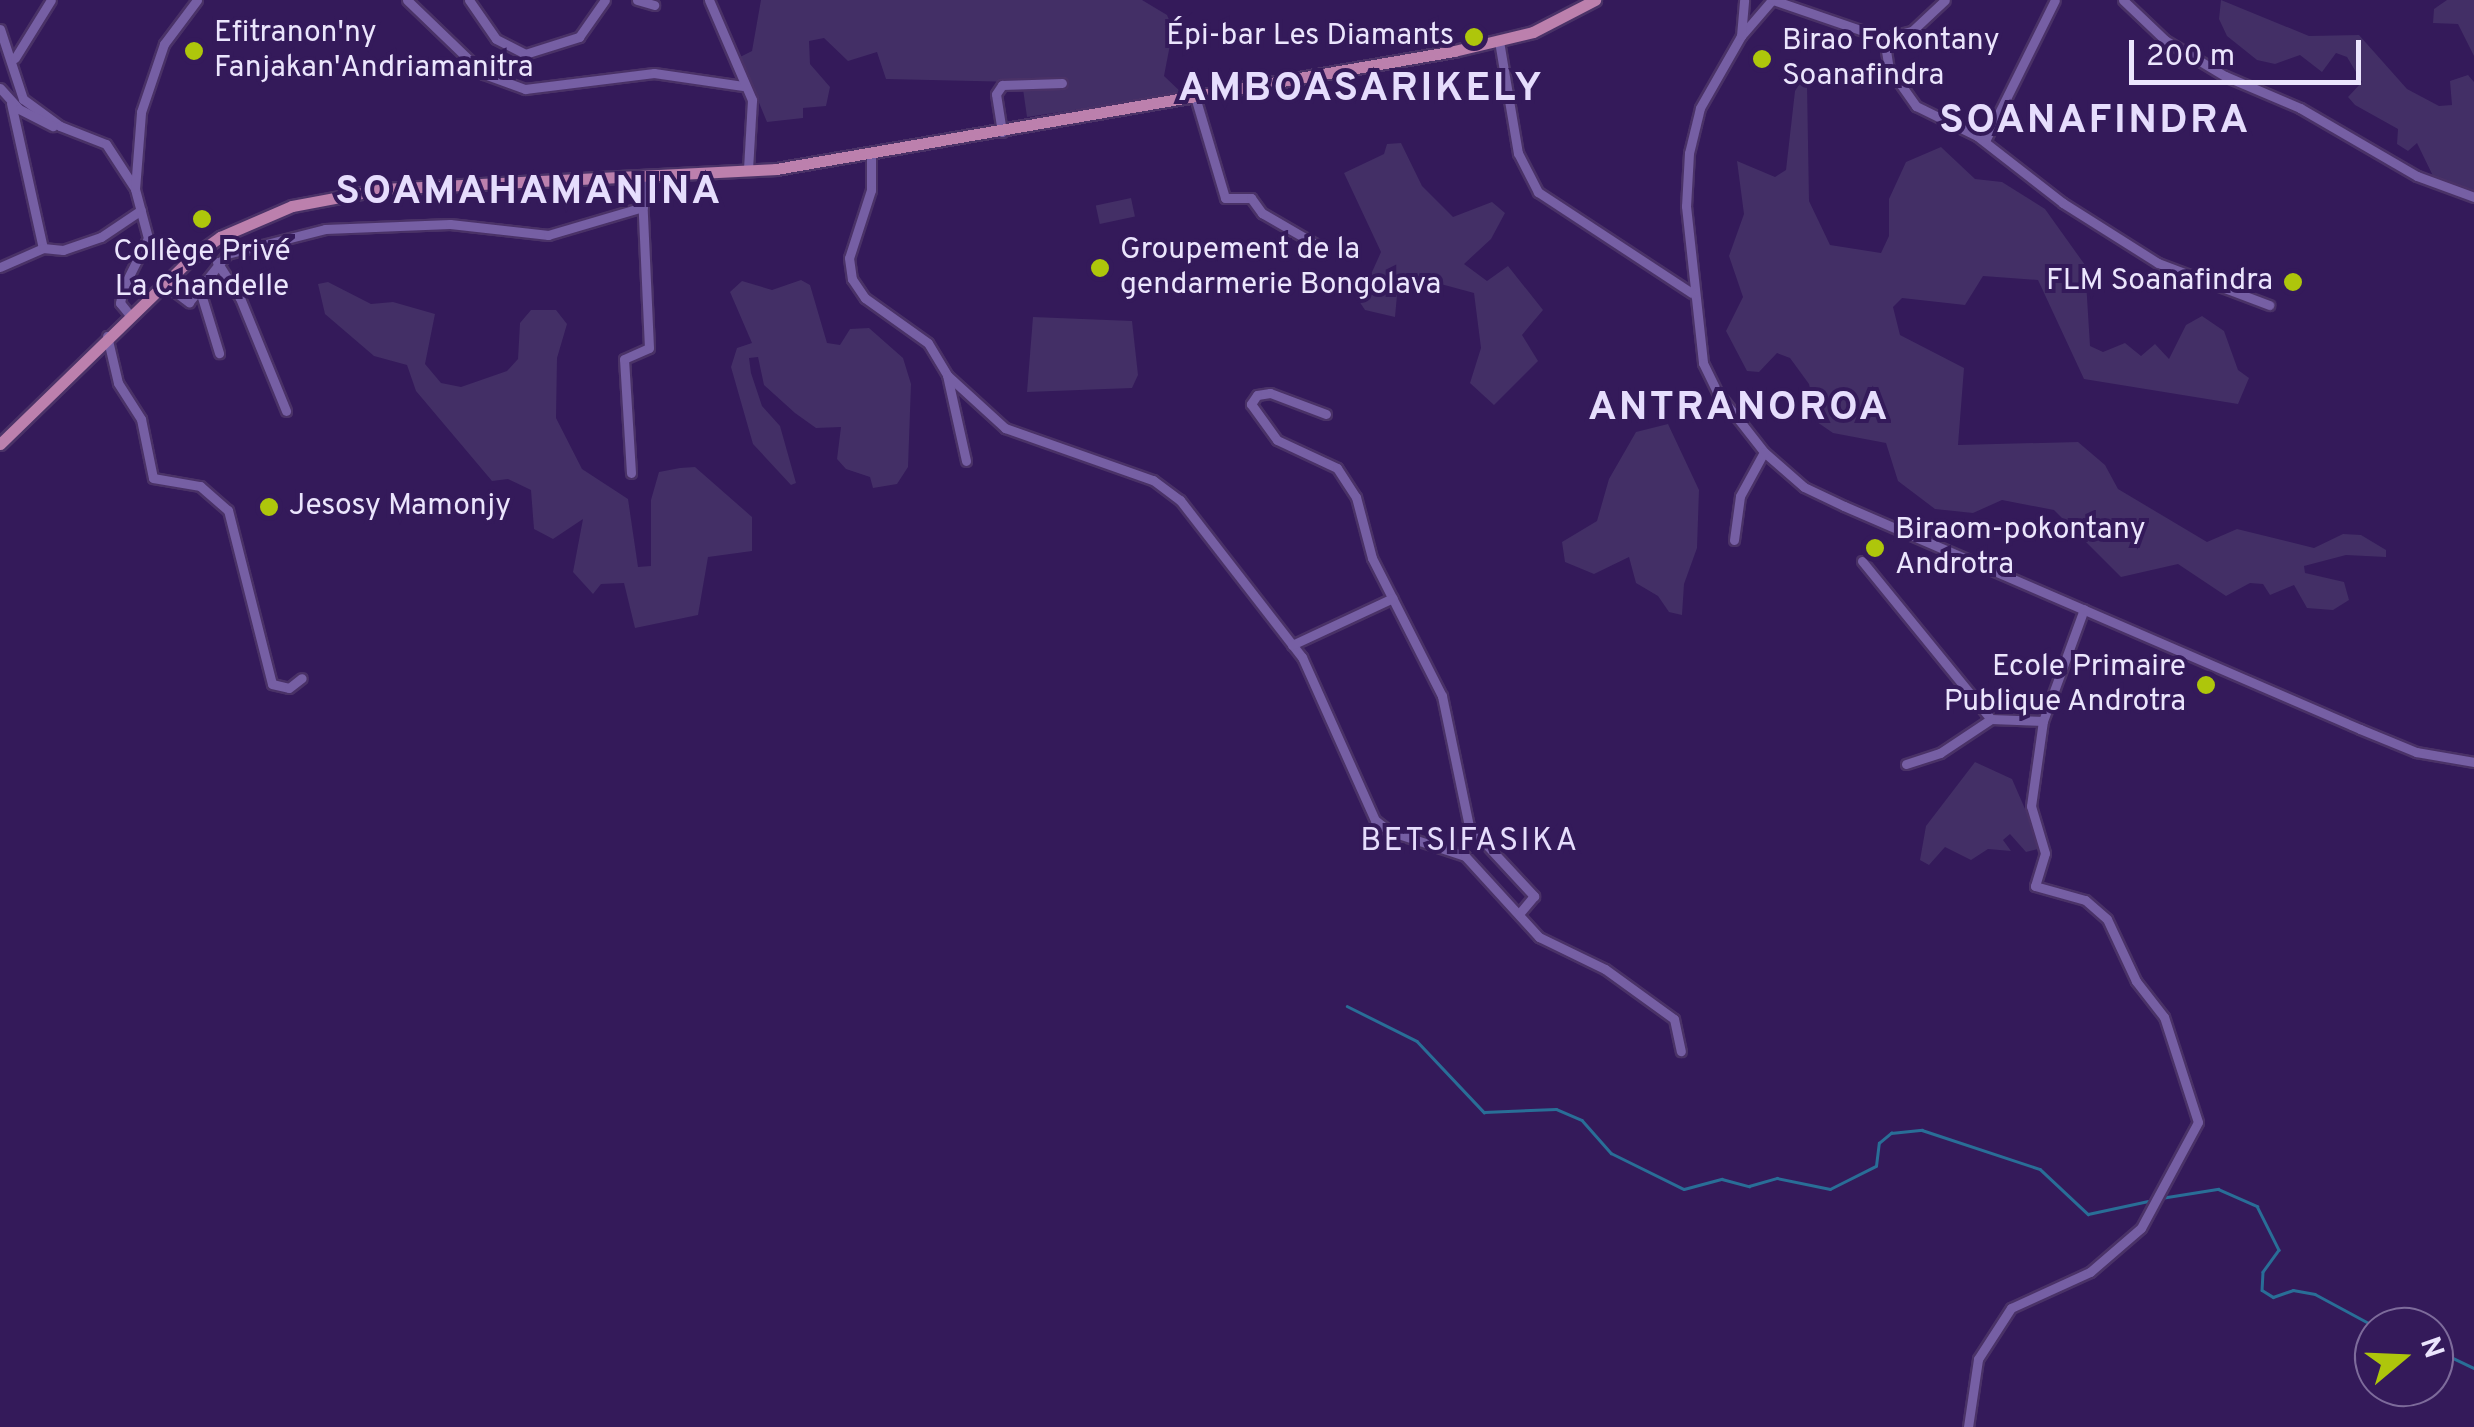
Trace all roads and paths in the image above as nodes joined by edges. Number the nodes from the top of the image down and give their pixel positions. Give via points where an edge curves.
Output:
1 (52, 0) edge
2 (196, 0) edge
3 (407, 0) edge
4 (469, 0) edge
5 (606, 0) edge
6 (638, 0) edge
7 (709, 0) edge
8 (1594, 0) edge
9 (1744, 0) edge
10 (1773, 0) edge
11 (1945, 0) edge
12 (2055, 0) edge
13 (2122, 0) edge
14 (654, 5) dead end
15 (0, 29) edge
16 (1742, 36) junction
17 (1884, 38) junction
18 (1499, 42) junction
19 (15, 58) junction
20 (1062, 84) dead end
21 (743, 86) junction
22 (0, 88) edge
23 (1196, 100) junction
24 (11, 102) junction
25 (60, 126) junction
26 (1002, 132) junction
27 (1984, 141) junction
28 (871, 153) junction
29 (748, 170) junction
30 (641, 175) junction
31 (135, 189) junction
32 (2474, 197) edge
33 (643, 207) junction
34 (141, 210) junction
35 (1319, 246) dead end
36 (43, 248) junction
37 (217, 262) junction
38 (0, 267) edge
39 (162, 282) junction
40 (1692, 293) junction
41 (200, 294) junction
42 (2269, 305) dead end
43 (129, 314) junction
44 (106, 336) junction
45 (220, 354) dead end
46 (947, 375) junction
47 (286, 411) dead end
48 (1326, 414) dead end
49 (6, 428) edge
50 (0, 444) edge
51 (1764, 452) junction
52 (966, 462) dead end
53 (631, 473) dead end
54 (1734, 540) dead end
55 (1862, 561) dead end
56 (1393, 598) junction
57 (2084, 609) junction
58 (1292, 645) junction
59 (302, 678) dead end
60 (1992, 719) junction
61 (2043, 721) junction
62 (2474, 762) edge
63 (1906, 764) dead end
64 (1519, 914) junction
65 (1681, 1051) dead end
66 (1968, 1427) edge

1 - 19 street
2 - 31 street via 164,44 148,83
3 - 21 street via 484,74 524,89 654,73
4 - 5 street via 496,39 526,54 579,37
6 - 14 street
7 - 21 street
8 - 18 main road via 1569,17
9 - 16 street
10 - 16 street
10 - 17 street
11 - 17 street via 1912,31
12 - 27 street
13 - 32 street via 2165,40 2225,76 2300,108 2417,176
15 - 19 street
16 - 40 street via 1700,108 1689,153
17 - 27 street via 1890,68 1916,106
18 - 23 main road
18 - 40 street via 1518,153 1538,192
19 - 25 street via 23,99
20 - 26 street via 1002,85 996,94
21 - 29 street via 752,100
22 - 24 street
23 - 26 main road
23 - 35 street via 1224,198 1251,198 1262,213
24 - 25 street via 44,125
24 - 36 street
25 - 31 street via 106,144
26 - 28 main road
27 - 42 street via 2142,254
28 - 29 main road
28 - 46 street via 870,190 849,258 852,279 865,298 915,328
29 - 30 main road
30 - 33 street
30 - 39 main road via 328,197 220,237
31 - 34 street
33 - 37 street via 548,235 450,224 325,229 248,244
33 - 53 street via 649,348 624,359
34 - 36 street via 101,237 63,250
34 - 43 street via 148,238 120,303
36 - 38 street
37 - 41 street
37 - 47 street via 240,298
39 - 41 street via 178,300
39 - 43 main road
40 - 51 street via 1704,364 1716,392
41 - 45 street
43 - 44 main road
44 - 49 main road
44 - 59 street via 118,383 141,419 153,478 200,486 228,510 263,662 281,689
46 - 52 street
46 - 58 street via 1005,428 1153,480 1180,500
48 - 56 street via 1270,394 1257,394 1252,404 1278,440 1338,468 1356,497 1372,558
49 - 50 main road
51 - 54 street via 1740,496
51 - 57 street via 1804,487
55 - 60 street
56 - 58 street
56 - 64 street via 1442,696 1469,826 1534,896
57 - 61 street
57 - 62 street via 2416,752
58 - 64 street via 1375,820 1389,831 1465,856
60 - 61 street
60 - 63 street via 1940,753
61 - 66 street via 2031,806 2046,853 2036,886 2085,900 2107,918 2136,981 2164,1016 2198,1122 2141,1228 2090,1272 2010,1308 1978,1359
64 - 65 street via 1539,937 1605,969 1674,1019

